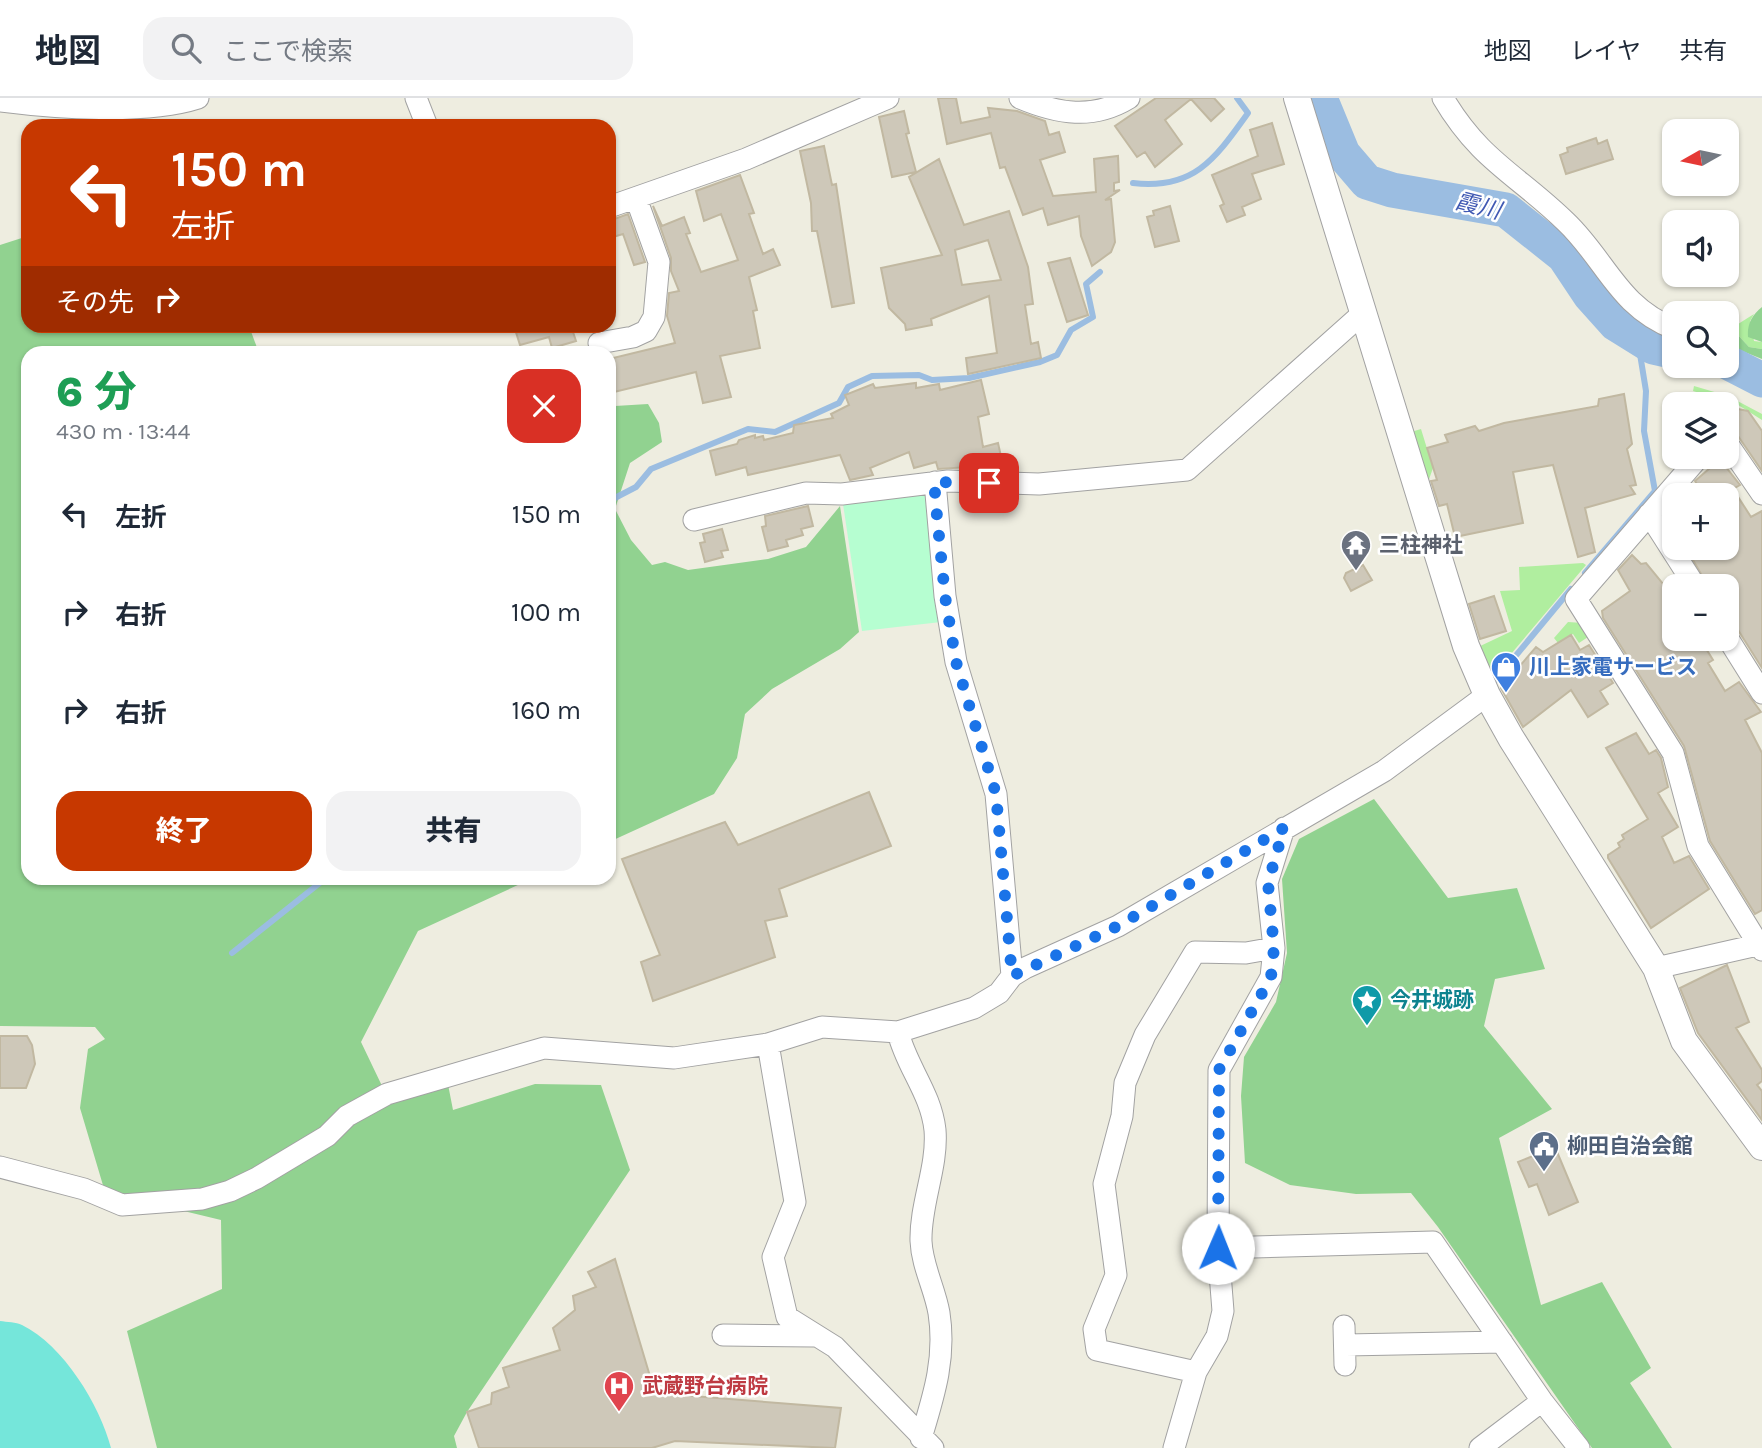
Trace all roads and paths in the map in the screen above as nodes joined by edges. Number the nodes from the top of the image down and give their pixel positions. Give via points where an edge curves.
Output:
1 (198, 98) edge
2 (416, 98) edge
3 (888, 98) edge
4 (1020, 98) edge
5 (1129, 98) edge
6 (1297, 98) edge
7 (1443, 98) edge
8 (0, 101) edge
9 (424, 119) edge
10 (635, 198) junction
11 (616, 205) edge
12 (1363, 313) junction
13 (1662, 322) edge
14 (598, 343) dead end
15 (1739, 460) edge
16 (1688, 469) edge
17 (935, 482) junction
18 (1762, 494) edge
19 (1649, 514) junction
20 (694, 520) dead end
21 (1687, 574) edge
22 (1736, 651) edge
23 (1762, 693) edge
24 (1487, 695) junction
25 (1284, 828) junction
26 (1761, 946) edge
27 (1274, 948) junction
28 (1656, 968) junction
29 (1012, 976) junction
30 (898, 1031) junction
31 (768, 1044) junction
32 (1762, 1147) edge
33 (0, 1167) edge
34 (1218, 1248) junction
35 (723, 1335) dead end
36 (814, 1336) junction
37 (1502, 1342) junction
38 (1345, 1345) dead end
39 (1196, 1372) junction
40 (1542, 1401) junction
41 (927, 1443) edge
42 (1174, 1448) edge
43 (1480, 1448) edge
44 (1579, 1448) edge

1 - 8 street via 158,107
2 - 9 street
3 - 10 street via 746,159
4 - 5 street via 1056,111 1090,114
6 - 12 street
7 - 13 street via 1473,143 1583,238 1626,298
10 - 11 street
10 - 14 street via 659,262 654,317 646,331
12 - 17 street via 1187,470 1039,484
12 - 24 street via 1466,646
15 - 18 street
16 - 19 street
17 - 20 street via 842,494 806,493
17 - 29 street via 956,662 996,794
19 - 21 street
19 - 26 street via 1576,599 1673,753 1698,846
22 - 23 street
24 - 25 street via 1384,771
24 - 28 street
25 - 27 street via 1268,883
25 - 29 street via 1118,926
26 - 28 street
27 - 34 street via 1267,987 1219,1070
27 - 39 street via 1246,953 1195,951 1145,1035 1125,1083 1122,1116 1104,1184 1116,1275 1094,1329 1097,1350
28 - 32 street via 1684,1041
29 - 30 street via 999,993 974,1009
30 - 31 street via 822,1027
30 - 41 street via 902,1049 917,1072 935,1131 921,1243 939,1311 942,1350
31 - 33 street via 658,1058 544,1048 387,1094 257,1178 202,1199 122,1205 84,1189
31 - 36 street via 795,1202 773,1257 787,1317
34 - 37 street via 1433,1242
34 - 39 street via 1223,1311 1217,1336
35 - 36 street
36 - 41 street via 835,1348
37 - 38 street
37 - 40 street
39 - 42 street
40 - 43 street
40 - 44 street

